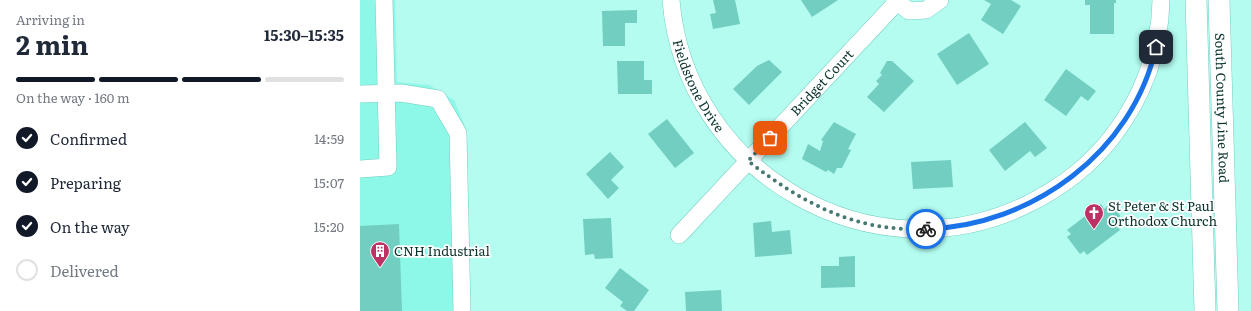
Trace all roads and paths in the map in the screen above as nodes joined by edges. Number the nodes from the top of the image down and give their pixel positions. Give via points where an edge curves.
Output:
1 (384, 0) edge
2 (671, 0) edge
3 (940, 0) edge
4 (1161, 0) edge
5 (1196, 0) edge
6 (1219, 0) edge
7 (896, 1) edge
8 (360, 94) edge
9 (386, 94) junction
10 (748, 161) junction
11 (360, 169) edge
12 (679, 235) dead end
13 (462, 311) edge
14 (1205, 311) edge
15 (1228, 311) edge

1 - 9 street
2 - 10 street, Fieldstone Drive via 681,53 697,93 723,132
3 - 7 street, Bridget Court via 926,10 909,10
4 - 10 street, Fieldstone Drive via 1153,60 1135,104 1122,124 1099,154 1070,178 1042,197 1017,209 986,220 934,229 874,225 816,206 778,185
5 - 14 main road, South County Line Road
6 - 15 main road, South County Line Road
7 - 10 street, Bridget Court
8 - 9 street
9 - 11 street via 388,167
9 - 13 street via 400,93 438,99 458,133
10 - 12 street

